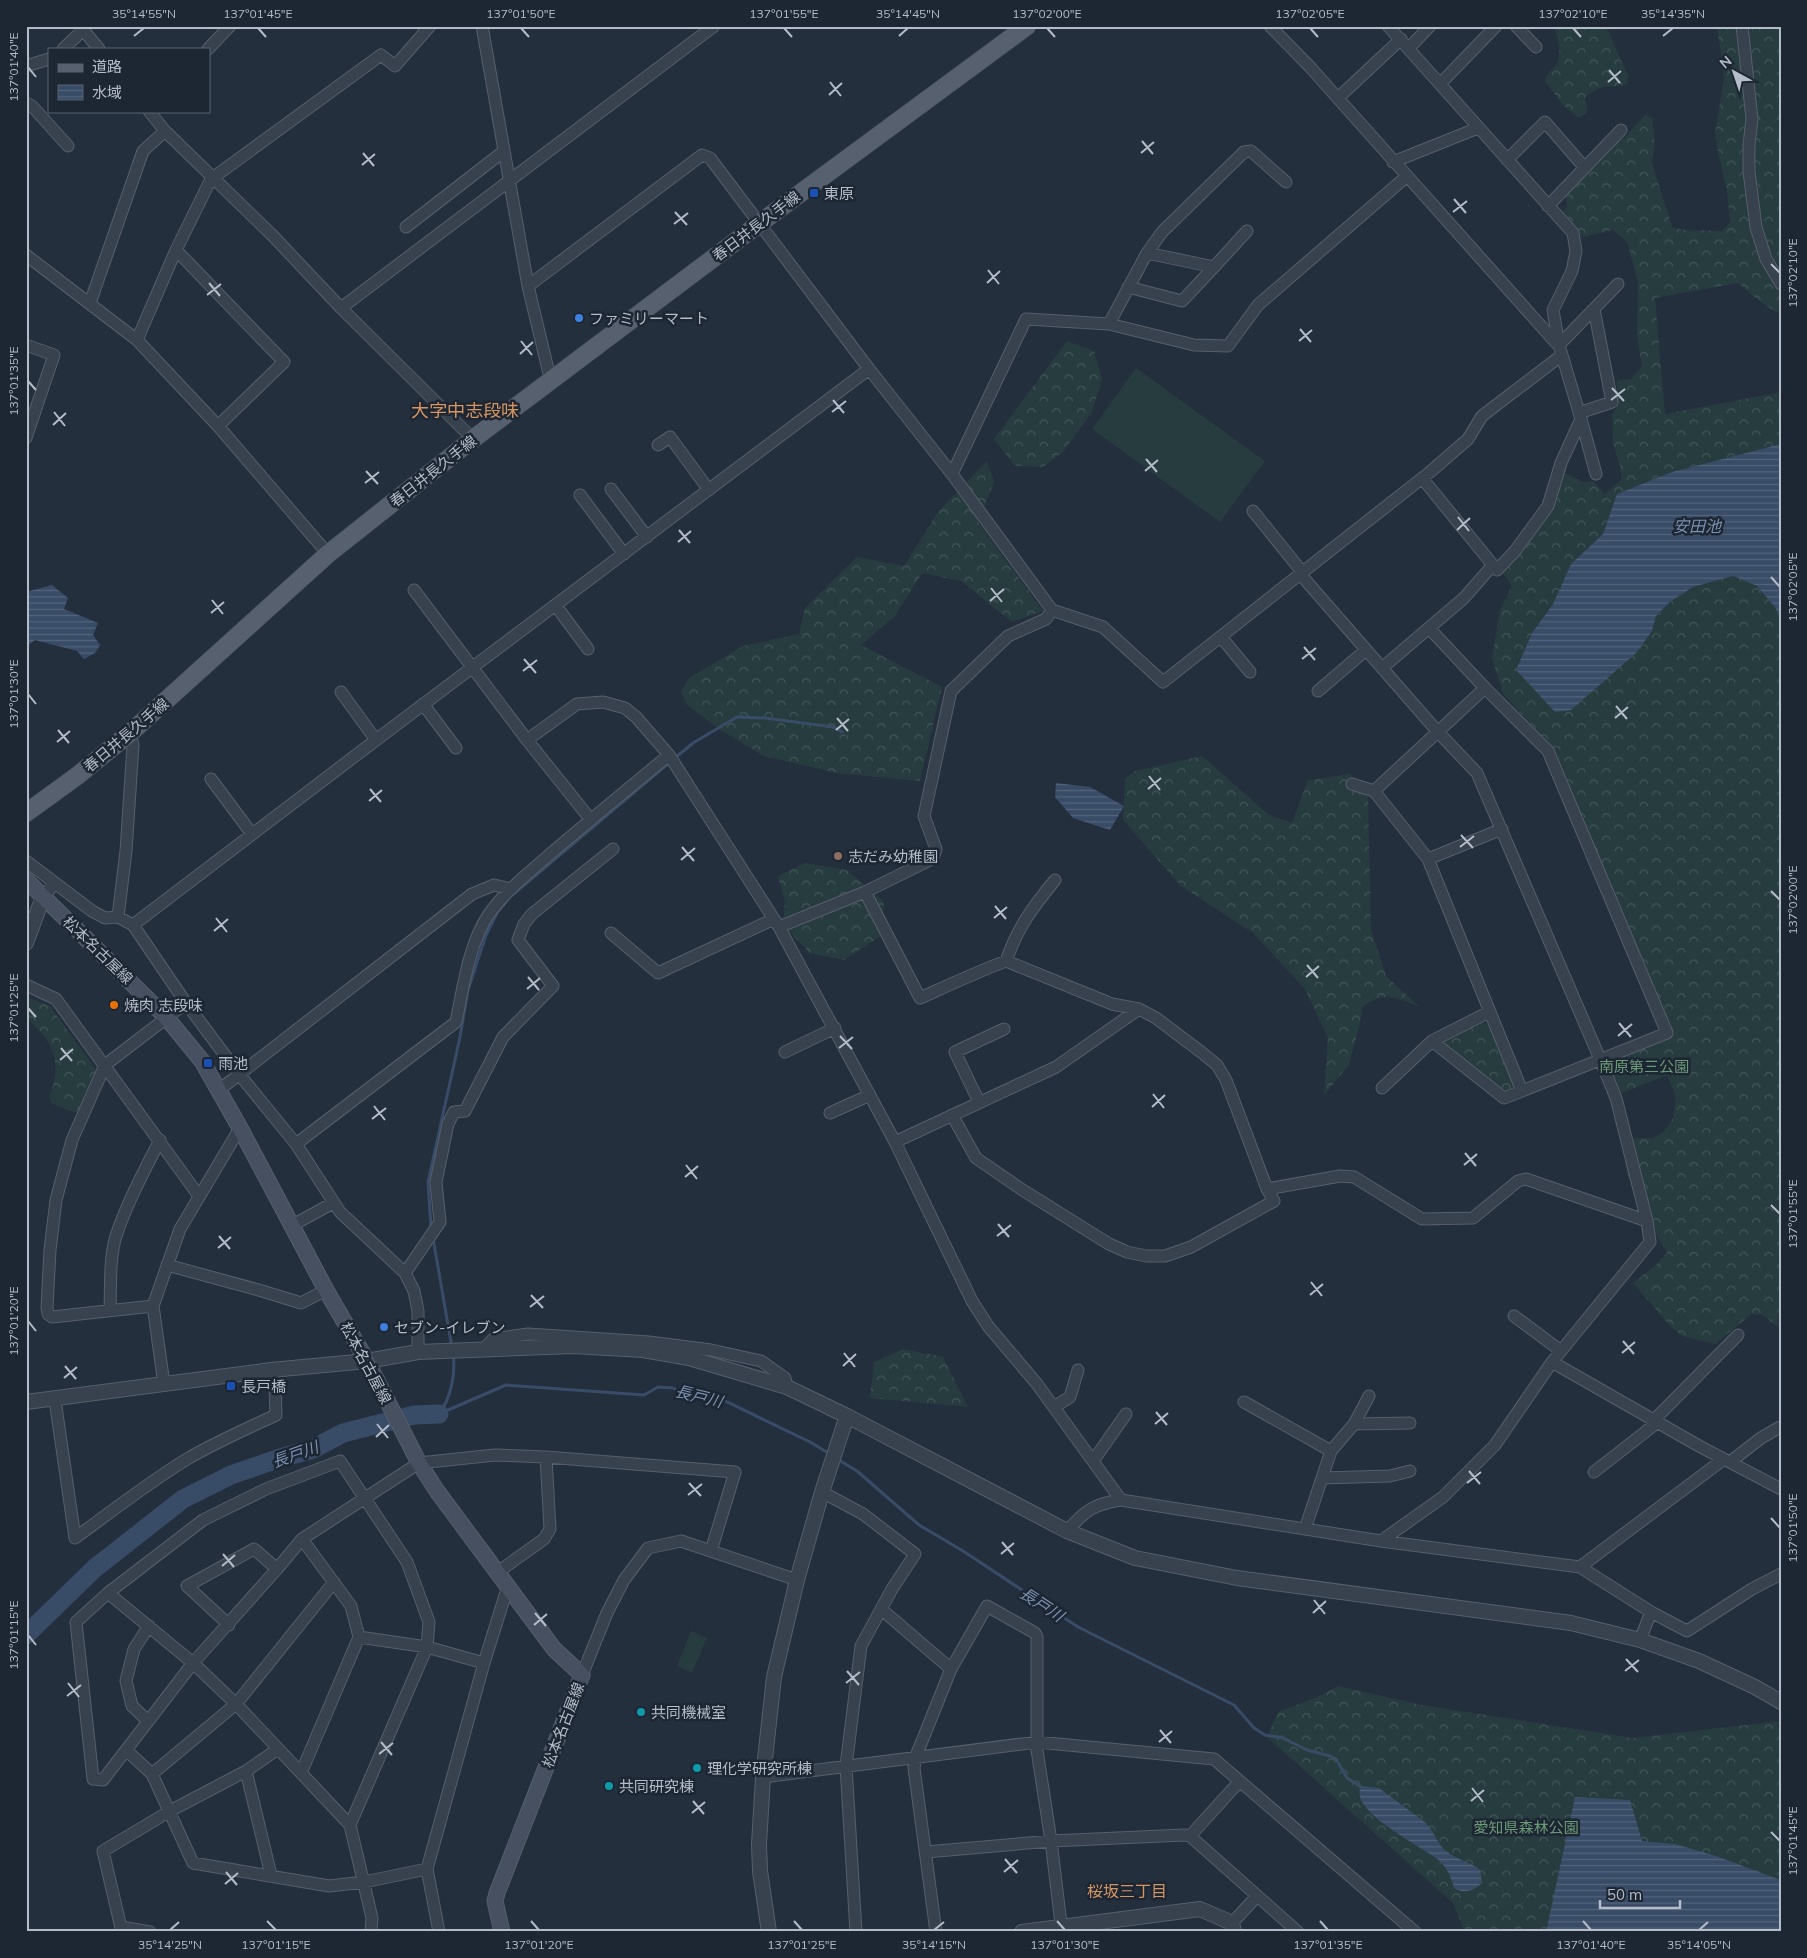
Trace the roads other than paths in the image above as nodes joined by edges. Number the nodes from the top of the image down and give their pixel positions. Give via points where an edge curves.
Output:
1 (230, 26) edge
2 (430, 26) edge
3 (482, 26) edge
4 (714, 26) edge
5 (1027, 26) edge
6 (1270, 26) edge
7 (1388, 26) edge
8 (1430, 26) edge
9 (1496, 26) edge
10 (1516, 26) edge
11 (1742, 26) edge
12 (81, 28) edge
13 (1401, 39) junction
14 (1536, 47) dead end
15 (64, 48) edge
16 (98, 48) edge
17 (209, 48) edge
18 (1409, 48) junction
19 (48, 59) edge
20 (26, 66) edge
21 (1440, 84) junction
22 (1338, 98) junction
23 (26, 103) edge
24 (155, 113) edge
25 (1478, 128) junction
26 (1621, 130) dead end
27 (165, 131) junction
28 (68, 146) dead end
29 (504, 150) junction
30 (1507, 160) junction
31 (1393, 162) junction
32 (1585, 168) junction
33 (1406, 176) junction
34 (213, 177) junction
35 (510, 180) junction
36 (1286, 182) dead end
37 (1548, 206) junction
38 (760, 223) junction
39 (406, 227) dead end
40 (1247, 231) dead end
41 (176, 250) junction
42 (1147, 253) junction
43 (26, 255) edge
44 (1214, 267) junction
45 (1618, 284) dead end
46 (1781, 284) edge
47 (528, 286) junction
48 (1128, 287) junction
49 (90, 303) junction
50 (341, 308) junction
51 (1594, 309) junction
52 (1110, 324) junction
53 (137, 340) junction
54 (26, 345) edge
55 (1560, 350) junction
56 (869, 369) junction
57 (551, 382) junction
58 (1580, 416) junction
59 (218, 426) junction
60 (26, 438) edge
61 (473, 439) junction
62 (658, 445) dead end
63 (952, 474) junction
64 (1596, 474) dead end
65 (1422, 478) junction
66 (611, 489) dead end
67 (709, 490) junction
68 (580, 496) dead end
69 (1253, 511) dead end
70 (647, 537) junction
71 (328, 554) junction
72 (624, 554) junction
73 (1492, 566) junction
74 (1302, 574) junction
75 (414, 590) dead end
76 (556, 606) junction
77 (1052, 610) junction
78 (1429, 628) junction
79 (1221, 637) junction
80 (588, 649) dead end
81 (1366, 650) junction
82 (473, 667) junction
83 (1382, 668) junction
84 (1250, 672) dead end
85 (1484, 688) junction
86 (1318, 691) dead end
87 (341, 692) dead end
88 (423, 704) junction
89 (1437, 731) junction
90 (130, 733) junction
91 (376, 740) junction
92 (527, 740) junction
93 (456, 748) dead end
94 (672, 760) junction
95 (211, 779) dead end
96 (1352, 784) dead end
97 (1374, 791) junction
98 (26, 813) edge
99 (591, 820) junction
100 (1502, 829) junction
101 (252, 834) junction
102 (613, 849) dead end
103 (1428, 860) junction
104 (26, 861) edge
105 (26, 880) edge
106 (1055, 880) dead end
107 (55, 882) junction
108 (510, 889) junction
109 (865, 892) junction
110 (43, 897) junction
111 (118, 916) junction
112 (30, 920) edge
113 (776, 923) junction
114 (133, 925) junction
115 (611, 933) dead end
116 (26, 943) edge
117 (1006, 961) junction
118 (26, 985) edge
119 (186, 1003) junction
120 (1139, 1009) junction
121 (1489, 1012) junction
122 (166, 1018) junction
123 (834, 1028) junction
124 (1004, 1029) dead end
125 (1432, 1041) junction
126 (785, 1052) dead end
127 (1600, 1059) junction
128 (105, 1065) junction
129 (239, 1074) junction
130 (1382, 1088) dead end
131 (219, 1090) junction
132 (1522, 1091) junction
133 (870, 1095) junction
134 (979, 1102) junction
135 (830, 1113) dead end
136 (952, 1115) junction
137 (240, 1128) junction
138 (160, 1140) junction
139 (895, 1142) junction
140 (296, 1144) junction
141 (1266, 1190) junction
142 (199, 1196) junction
143 (333, 1203) junction
144 (1647, 1221) junction
145 (292, 1226) junction
146 (167, 1265) junction
147 (405, 1273) junction
148 (326, 1290) junction
149 (153, 1306) junction
150 (110, 1310) junction
151 (1514, 1316) dead end
152 (1738, 1335) dead end
153 (1561, 1351) junction
154 (418, 1352) junction
155 (367, 1361) junction
156 (1552, 1362) junction
157 (271, 1370) junction
158 (1078, 1370) dead end
159 (164, 1384) junction
160 (1369, 1396) dead end
161 (55, 1400) junction
162 (26, 1402) edge
163 (1244, 1402) dead end
164 (1054, 1407) junction
165 (1126, 1414) dead end
166 (847, 1416) junction
167 (1656, 1421) junction
168 (1410, 1423) dead end
169 (1354, 1424) junction
170 (1780, 1427) edge
171 (1331, 1451) junction
172 (546, 1457) junction
173 (1093, 1461) junction
174 (1727, 1461) junction
175 (419, 1462) junction
176 (1410, 1471) dead end
177 (1594, 1472) dead end
178 (1322, 1478) junction
179 (1781, 1489) edge
180 (822, 1492) junction
181 (364, 1498) junction
182 (1121, 1500) junction
183 (1305, 1529) junction
184 (1067, 1531) junction
185 (302, 1539) junction
186 (1380, 1541) junction
187 (711, 1550) junction
188 (1580, 1567) junction
189 (277, 1569) junction
190 (498, 1572) junction
191 (1781, 1574) edge
192 (797, 1580) junction
193 (334, 1582) junction
194 (508, 1586) junction
195 (108, 1593) junction
196 (881, 1610) junction
197 (1651, 1612) junction
198 (228, 1625) junction
199 (149, 1626) junction
200 (358, 1637) junction
201 (1640, 1640) junction
202 (427, 1646) junction
203 (193, 1663) junction
204 (484, 1663) junction
205 (951, 1669) junction
206 (582, 1675) junction
207 (1781, 1702) edge
208 (236, 1704) junction
209 (147, 1720) junction
210 (1037, 1742) junction
211 (278, 1749) junction
212 (126, 1750) junction
213 (916, 1756) junction
214 (846, 1766) junction
215 (246, 1771) junction
216 (301, 1773) junction
217 (152, 1774) junction
218 (764, 1777) junction
219 (1238, 1782) junction
220 (170, 1811) junction
221 (350, 1825) junction
222 (1190, 1836) junction
223 (1051, 1841) junction
224 (926, 1852) junction
225 (427, 1869) junction
226 (271, 1875) junction
227 (364, 1882) junction
228 (1257, 1896) junction
229 (1233, 1928) edge
230 (1061, 1929) edge
231 (122, 1930) edge
232 (150, 1932) edge
233 (371, 1932) edge
234 (439, 1932) edge
235 (502, 1932) edge
236 (770, 1932) edge
237 (856, 1932) edge
238 (936, 1932) edge
239 (1022, 1932) edge
240 (1298, 1932) edge
241 (1415, 1932) edge

1 - 17 street
2 - 34 street via 395,66 381,55
3 - 29 street
4 - 35 street
5 - 38 main road, 春日井長久手線
6 - 22 street
7 - 13 street
8 - 18 street
9 - 21 street
10 - 14 street
11 - 46 street via 1752,119 1749,171 1756,227 1766,259
12 - 15 street
12 - 16 street
13 - 18 street
13 - 22 street
18 - 21 street
19 - 20 street
21 - 25 street
22 - 31 street
23 - 28 street
24 - 27 street
25 - 30 street
25 - 31 street
26 - 32 street
27 - 34 street
27 - 49 street via 143,151
29 - 35 street
29 - 39 street
30 - 32 street via 1545,122
30 - 37 street
31 - 33 street
32 - 37 street
33 - 52 street via 1258,305 1228,346 1194,345
33 - 55 street via 1529,310
34 - 41 street
34 - 50 street
35 - 47 street
35 - 50 street
36 - 42 street via 1251,151 1244,152 1162,232
37 - 55 street via 1573,232 1576,251 1572,271 1553,310
38 - 47 street via 710,158 702,155
38 - 56 street
38 - 57 main road, 春日井長久手線
40 - 44 street
41 - 53 street
41 - 59 street via 284,362
42 - 44 street
42 - 48 street
43 - 49 street
44 - 48 street via 1182,301
45 - 51 street
47 - 57 street
48 - 52 street
49 - 53 street
50 - 61 street
51 - 55 street
51 - 58 street via 1612,402
52 - 63 street via 1026,319
53 - 59 street
54 - 60 street via 54,355
55 - 58 street
55 - 65 street via 1482,416 1468,439
56 - 63 street
56 - 67 street
57 - 61 main road, 春日井長久手線
58 - 64 street
58 - 73 street via 1548,506 1515,551 1497,570
59 - 71 street
61 - 71 main road, 春日井長久手線
62 - 67 street via 670,437
63 - 77 street
65 - 73 street
65 - 74 street
66 - 70 street
67 - 70 street
68 - 72 street
69 - 74 street
70 - 72 street
71 - 90 main road, 春日井長久手線
72 - 76 street
73 - 78 street via 1464,598
74 - 79 street
74 - 81 street
75 - 82 street
76 - 80 street
76 - 82 street
77 - 79 street via 1102,627 1163,682
77 - 109 street via 1046,619 1008,636 951,691 924,816 936,849 934,856
78 - 83 street
78 - 85 street
79 - 84 street
81 - 83 street
81 - 86 street
82 - 88 street
82 - 92 street
83 - 89 street
85 - 89 street
85 - 127 street via 1548,751 1667,1033
87 - 91 street
88 - 91 street
88 - 93 street
89 - 97 street
89 - 100 street via 1478,772
90 - 98 main road, 春日井長久手線
90 - 111 street via 133,745
91 - 101 street
92 - 94 street via 577,704 603,702 625,708 636,717
92 - 99 street
94 - 99 street
94 - 113 street
95 - 101 street
96 - 97 street
97 - 103 street
99 - 108 street
100 - 103 street
100 - 127 street
101 - 114 street
102 - 147 street via 524,924 518,940 553,986 504,1037 465,1111 454,1112 448,1124 436,1182 440,1222
103 - 121 street
104 - 107 street
105 - 110 main road, 松本名古屋線
106 - 117 street via 1030,910 1014,938
107 - 110 street
107 - 111 street via 92,911 105,918
108 - 129 street via 494,884 472,894
108 - 140 street via 489,914 477,938 465,975 456,1022
109 - 113 street
109 - 117 street via 920,998
110 - 112 street
110 - 122 main road, 松本名古屋線
111 - 114 street
112 - 116 street
113 - 115 street via 658,973
113 - 123 street
114 - 119 street
117 - 120 street via 1112,1004
118 - 128 street via 56,999
119 - 122 street
119 - 129 street
120 - 134 street via 1056,1068
120 - 141 street via 1156,1018 1217,1065 1226,1080
121 - 125 street
121 - 132 street
122 - 128 street
122 - 131 main road, 松本名古屋線 via 202,1061
123 - 126 street
123 - 133 street
124 - 134 street via 954,1052
125 - 130 street
125 - 132 street via 1504,1098
127 - 132 street
127 - 144 street via 1616,1098
128 - 138 street
128 - 150 street via 72,1140 56,1200 47,1308 52,1317
129 - 131 street
129 - 140 street
131 - 137 main road, 松本名古屋線
133 - 135 street
133 - 139 street
134 - 136 street
136 - 139 street
136 - 141 street via 976,1158 1109,1244 1136,1254 1165,1256 1191,1247 1274,1201
137 - 142 street
137 - 145 main road, 松本名古屋線
138 - 142 street
138 - 150 street via 116,1237 111,1264
139 - 164 street via 972,1302
140 - 143 street
141 - 144 street via 1340,1176 1354,1177 1422,1219 1473,1218 1518,1180 1526,1179
142 - 146 street via 180,1229
143 - 145 street
143 - 147 street
144 - 153 street via 1650,1242
145 - 148 main road, 松本名古屋線
146 - 148 street via 300,1303
146 - 149 street
147 - 154 street via 414,1290 418,1311
148 - 155 main road, 松本名古屋線
149 - 150 street
149 - 159 street
151 - 153 street
152 - 167 street
153 - 156 street
154 - 155 street
154 - 166 street via 573,1346 643,1350 690,1358 787,1387
155 - 157 street
155 - 175 main road, 松本名古屋線
156 - 167 street
156 - 186 street via 1495,1445 1443,1497
157 - 159 street
157 - 161 street via 276,1414 187,1460 74,1538
158 - 164 street via 1070,1397
159 - 161 street
160 - 169 street
161 - 162 street
163 - 171 street
164 - 173 street
165 - 173 street
166 - 180 street
166 - 184 street
167 - 174 street
167 - 177 street
168 - 169 street
169 - 171 street
170 - 174 street
171 - 178 street
172 - 175 street via 495,1455
172 - 187 street via 735,1472
172 - 190 street via 550,1529 544,1539
173 - 182 street
174 - 179 street
174 - 188 street
175 - 181 street
175 - 190 main road, 松本名古屋線
176 - 178 street via 1390,1476
178 - 183 street
180 - 192 street
180 - 196 street via 863,1514 915,1554
181 - 185 street
181 - 195 street via 340,1461 330,1464 266,1489 204,1520
181 - 202 street via 407,1562 429,1622
182 - 183 street
182 - 184 street via 1102,1502 1083,1513
183 - 186 street
184 - 201 street via 1135,1558 1237,1578 1571,1622
185 - 189 street
185 - 193 street
186 - 188 street
187 - 192 street
187 - 206 street via 681,1542 648,1548 624,1580
188 - 197 street
189 - 198 street
189 - 198 street via 254,1549 188,1586
190 - 194 main road, 松本名古屋線
191 - 197 street via 1687,1631
192 - 218 street via 774,1677
193 - 200 street via 351,1606
193 - 208 street
194 - 204 street
194 - 206 main road, 松本名古屋線 via 554,1649
195 - 199 street
195 - 212 street via 76,1622 93,1779 103,1780
196 - 205 street
196 - 214 street via 861,1646
197 - 201 street
198 - 203 street
199 - 203 street
199 - 209 street via 134,1650 126,1681 132,1706
200 - 202 street
200 - 216 street
201 - 207 street via 1699,1661
202 - 204 street
202 - 221 street
203 - 208 street
203 - 209 street
204 - 225 street
205 - 210 street via 987,1606 1035,1633
205 - 213 street
206 - 235 main road, 松本名古屋線 via 497,1893 495,1901
208 - 211 street
208 - 217 street
209 - 212 street
210 - 213 street
210 - 219 street via 1214,1759
210 - 223 street
211 - 215 street
211 - 216 street
212 - 217 street
213 - 214 street
213 - 224 street via 914,1768
214 - 218 street
214 - 237 street
215 - 220 street
215 - 226 street
216 - 221 street
217 - 220 street
218 - 236 street via 760,1871
219 - 222 street
219 - 241 street
220 - 226 street via 193,1862
220 - 231 street via 103,1852
221 - 227 street
222 - 223 street
222 - 228 street
223 - 224 street
223 - 230 street
224 - 238 street
225 - 227 street
225 - 234 street
226 - 227 street via 329,1886
227 - 233 street via 372,1918
228 - 229 street
228 - 240 street
229 - 230 street via 1200,1909
230 - 239 street
231 - 232 street

